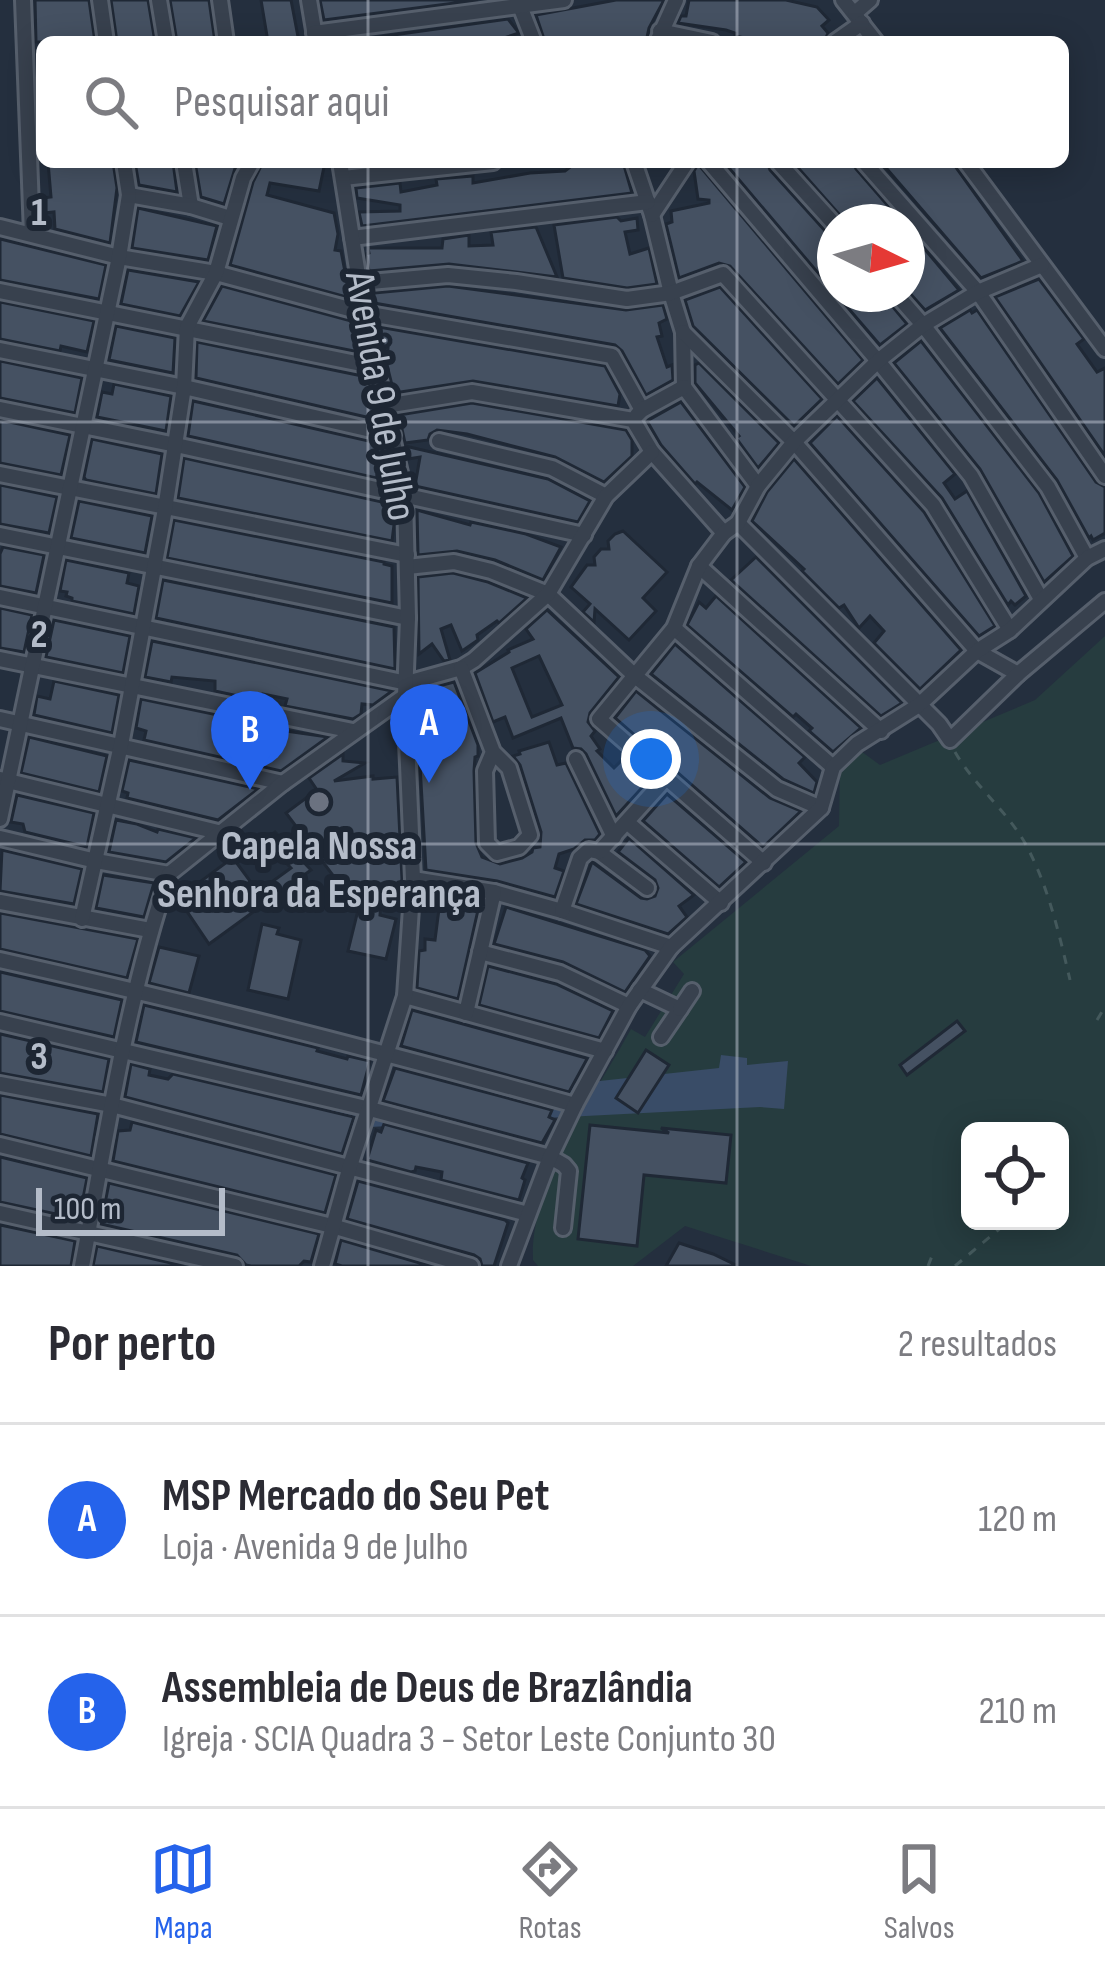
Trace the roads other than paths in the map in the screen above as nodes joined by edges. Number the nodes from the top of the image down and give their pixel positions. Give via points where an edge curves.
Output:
1 (22, 0) edge
2 (100, 0) edge
3 (159, 0) edge
4 (220, 0) edge
5 (309, 0) edge
6 (564, 0) edge
7 (676, 0) edge
8 (843, 0) edge
9 (870, 0) edge
10 (520, 6) junction
11 (858, 18) junction
12 (105, 36) edge
13 (165, 36) edge
14 (225, 36) edge
15 (315, 36) edge
16 (328, 36) edge
17 (532, 36) edge
18 (658, 36) edge
19 (842, 36) edge
20 (872, 36) edge
21 (125, 168) edge
22 (185, 168) edge
23 (380, 168) edge
24 (636, 168) edge
25 (682, 168) edge
26 (715, 168) edge
27 (783, 168) edge
28 (869, 168) edge
29 (970, 168) edge
30 (242, 170) edge
31 (342, 170) edge
32 (129, 195) junction
33 (191, 206) junction
34 (817, 206) edge
35 (650, 208) junction
36 (230, 218) junction
37 (0, 227) edge
38 (32, 234) junction
39 (352, 238) junction
40 (119, 257) junction
41 (1042, 265) junction
42 (216, 273) junction
43 (359, 283) junction
44 (0, 290) edge
45 (978, 292) junction
46 (670, 293) junction
47 (912, 312) edge
48 (364, 313) junction
49 (107, 314) junction
50 (923, 325) junction
51 (187, 327) junction
52 (683, 332) junction
53 (1105, 349) edge
54 (0, 350) edge
55 (878, 361) junction
56 (376, 367) junction
57 (95, 369) junction
58 (184, 387) junction
59 (684, 387) junction
60 (837, 402) junction
61 (385, 406) junction
62 (0, 409) edge
63 (637, 415) junction
64 (82, 426) junction
65 (393, 435) junction
66 (439, 441) dead end
67 (794, 442) junction
68 (176, 445) junction
69 (652, 452) junction
70 (0, 474) edge
71 (1105, 476) edge
72 (758, 486) junction
73 (70, 489) junction
74 (405, 495) junction
75 (606, 496) junction
76 (165, 509) junction
77 (738, 523) junction
78 (724, 533) junction
79 (0, 535) edge
80 (584, 535) junction
81 (57, 547) junction
82 (1105, 549) edge
83 (1087, 558) junction
84 (407, 561) junction
85 (155, 565) junction
86 (699, 566) junction
87 (548, 594) junction
88 (0, 597) edge
89 (1041, 598) junction
90 (1105, 601) edge
91 (44, 607) junction
92 (408, 618) junction
93 (142, 628) junction
94 (674, 628) junction
95 (1010, 629) junction
96 (977, 651) junction
97 (0, 659) edge
98 (33, 666) junction
99 (461, 668) junction
100 (1018, 674) junction
101 (634, 676) junction
102 (131, 686) junction
103 (406, 690) junction
104 (919, 705) junction
105 (0, 719) edge
106 (22, 724) junction
107 (353, 731) junction
108 (881, 731) junction
109 (121, 745) junction
110 (493, 752) junction
111 (576, 759) dead end
112 (833, 767) junction
113 (667, 777) junction
114 (5, 780) edge
115 (283, 783) junction
116 (107, 803) junction
117 (821, 808) junction
118 (0, 819) edge
119 (628, 823) junction
120 (222, 833) junction
121 (614, 837) junction
122 (0, 838) edge
123 (599, 852) junction
124 (96, 861) junction
125 (764, 863) junction
126 (169, 874) junction
127 (413, 879) junction
128 (647, 888) dead end
129 (494, 892) junction
130 (0, 902) edge
131 (721, 903) junction
132 (562, 910) junction
133 (82, 919) junction
134 (150, 930) junction
135 (671, 946) junction
136 (480, 952) junction
137 (0, 960) edge
138 (134, 990) junction
139 (640, 990) junction
140 (692, 991) dead end
141 (404, 996) junction
142 (629, 1006) junction
143 (680, 1009) junction
144 (466, 1013) junction
145 (0, 1022) edge
146 (661, 1036) dead end
147 (121, 1051) junction
148 (605, 1051) junction
149 (388, 1053) junction
150 (0, 1084) edge
151 (112, 1105) junction
152 (575, 1105) junction
153 (370, 1109) junction
154 (0, 1145) edge
155 (550, 1157) junction
156 (350, 1166) junction
157 (100, 1172) junction
158 (0, 1213) edge
159 (528, 1214) junction
160 (332, 1226) junction
161 (563, 1228) dead end
162 (88, 1233) junction
163 (82, 1266) edge
164 (235, 1266) edge
165 (322, 1266) edge
166 (471, 1266) edge
167 (509, 1266) edge

1 - 38 street
2 - 12 street
3 - 13 street
4 - 14 street
5 - 15 street
6 - 10 street
7 - 18 street
8 - 11 street
9 - 11 street
10 - 16 street
10 - 17 street
11 - 19 street
11 - 20 street
21 - 32 street
22 - 33 street
23 - 31 street
24 - 35 street
25 - 35 street
26 - 55 street
27 - 34 street
28 - 45 street
29 - 41 street
30 - 36 street
31 - 39 street, Avenida 9 de Julho
32 - 33 street
32 - 40 street
33 - 36 street
35 - 39 street
35 - 46 street
36 - 42 street
37 - 38 street
38 - 40 street
39 - 43 street, Avenida 9 de Julho
40 - 42 street
40 - 49 street
41 - 45 street
41 - 53 street
42 - 48 street
42 - 51 street
43 - 46 street via 448,275 626,298
43 - 48 street, Avenida 9 de Julho
44 - 49 street
45 - 50 street
45 - 71 street
46 - 52 street
46 - 60 street via 723,274
47 - 50 street
48 - 56 street, Avenida 9 de Julho
48 - 63 street via 612,356
49 - 51 street
49 - 57 street
50 - 55 street
50 - 83 street via 1048,487
51 - 56 street
51 - 58 street
52 - 59 street
52 - 67 street
54 - 57 street
55 - 60 street
55 - 89 street via 971,476
56 - 61 street, Avenida 9 de Julho
57 - 58 street
57 - 64 street
58 - 65 street
58 - 68 street
59 - 63 street
59 - 72 street
60 - 67 street
60 - 95 street via 933,506
61 - 63 street via 472,392
61 - 65 street, Avenida 9 de Julho
62 - 64 street
63 - 69 street
64 - 68 street
64 - 73 street
65 - 74 street, Avenida 9 de Julho
66 - 75 street via 552,468
67 - 72 street
67 - 96 street
68 - 74 street
68 - 76 street
69 - 75 street
69 - 78 street
70 - 73 street
72 - 77 street
73 - 76 street
73 - 81 street
74 - 80 street
74 - 84 street, Avenida 9 de Julho
75 - 80 street
76 - 84 street
76 - 85 street
77 - 78 street
77 - 104 street
78 - 86 street
79 - 81 street
80 - 87 street
81 - 85 street
81 - 91 street
82 - 83 street
83 - 89 street
84 - 87 street via 454,562
84 - 92 street, Avenida 9 de Julho
85 - 92 street
85 - 93 street
86 - 94 street
86 - 108 street
87 - 99 street
87 - 101 street
88 - 91 street
89 - 95 street
90 - 100 street
91 - 93 street
91 - 98 street
92 - 103 street, Avenida 9 de Julho
93 - 102 street
93 - 103 street
94 - 101 street
94 - 112 street
95 - 96 street
96 - 100 street
96 - 104 street
97 - 98 street
98 - 102 street
98 - 106 street
99 - 103 street
99 - 110 street
100 - 104 street via 950,740
101 - 113 street via 599,719
101 - 117 street via 777,789
102 - 107 street
102 - 109 street
103 - 107 street
103 - 127 street, Avenida 9 de Julho
104 - 108 street
105 - 106 street
106 - 109 street
106 - 114 street
107 - 115 street
108 - 112 street
109 - 115 street
109 - 116 street
110 - 110 street via 485,772 487,843 497,854 530,835 509,768
111 - 121 street
112 - 117 street
113 - 119 street
113 - 125 street
114 - 116 street
114 - 118 street
115 - 120 street
116 - 120 street
116 - 124 street
117 - 125 street
119 - 121 street
119 - 131 street
120 - 126 street
121 - 123 street
122 - 124 street
123 - 128 street
123 - 132 street via 580,858
124 - 126 street
124 - 133 street
125 - 131 street
126 - 134 street
127 - 129 street
127 - 141 street, Avenida 9 de Julho
129 - 132 street
129 - 136 street
130 - 133 street
131 - 135 street
132 - 135 street
133 - 134 street
134 - 138 street
135 - 139 street
136 - 142 street via 560,973
136 - 144 street
137 - 138 street
138 - 147 street
138 - 149 street
139 - 142 street
139 - 143 street
140 - 143 street
141 - 144 street
141 - 149 street, Avenida 9 de Julho
142 - 148 street
143 - 146 street
144 - 148 street
145 - 147 street
147 - 151 street
147 - 153 street
148 - 152 street
149 - 152 street
149 - 153 street, Avenida 9 de Julho
150 - 151 street
151 - 156 street
151 - 157 street
152 - 155 street
153 - 155 street
153 - 156 street, Avenida 9 de Julho
154 - 157 street
155 - 159 street
155 - 161 street via 569,1171
156 - 159 street
156 - 160 street, Avenida 9 de Julho
157 - 160 street
157 - 162 street
158 - 162 street
159 - 167 street
160 - 165 street, Avenida 9 de Julho
160 - 166 street
162 - 163 street
162 - 164 street

